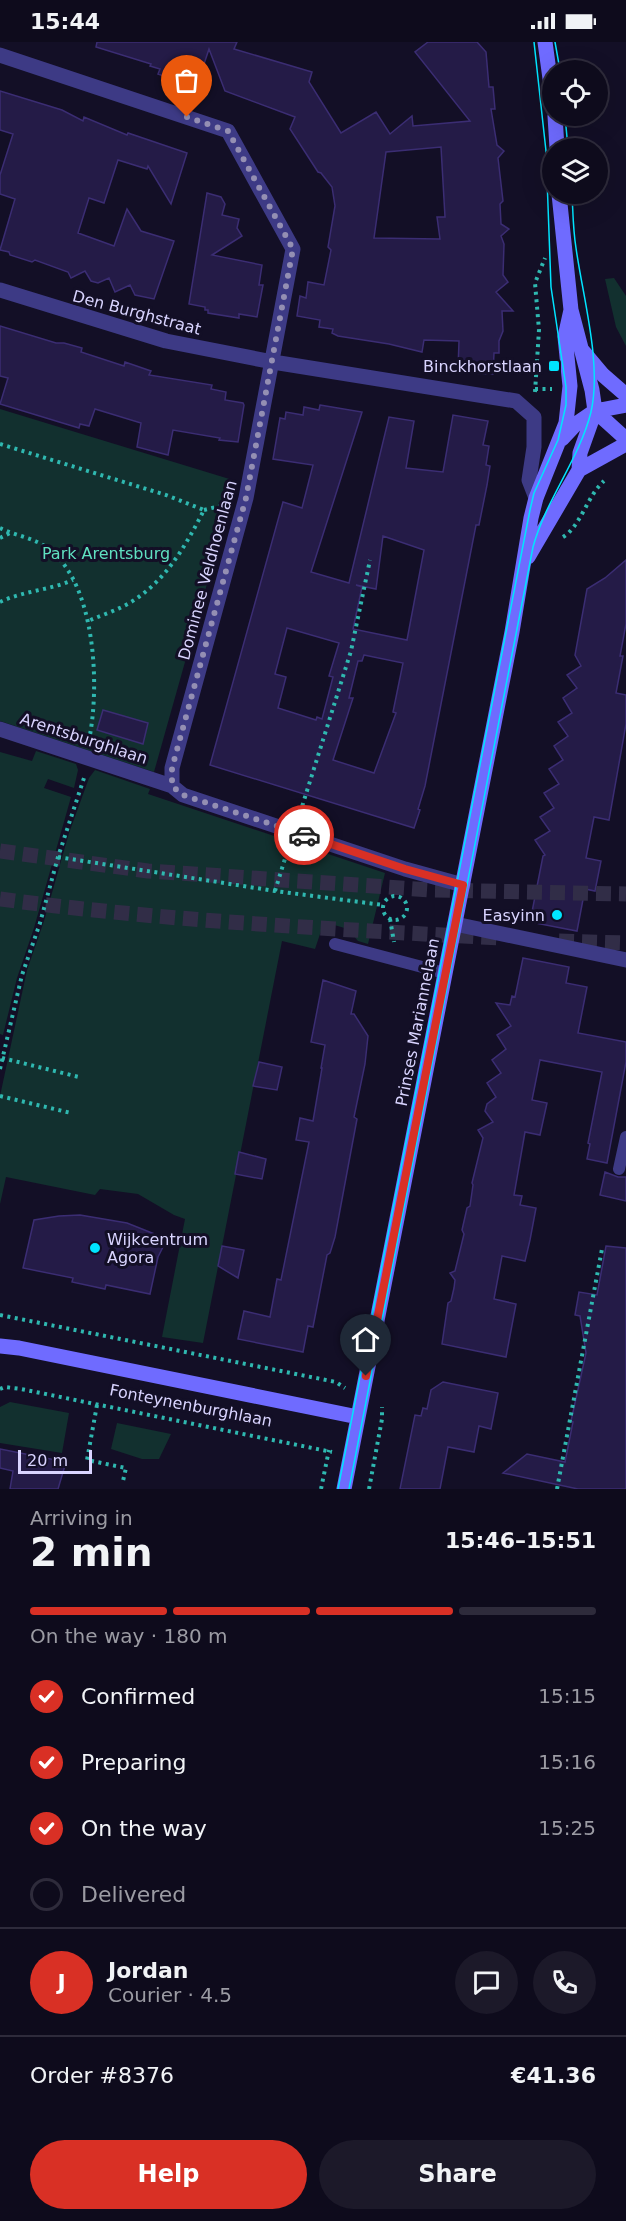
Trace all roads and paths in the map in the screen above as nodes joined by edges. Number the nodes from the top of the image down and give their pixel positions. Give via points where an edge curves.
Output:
1 (547, 45) edge
2 (0, 55) edge
3 (549, 60) edge
4 (561, 204) edge
5 (546, 257) dead end
6 (0, 290) edge
7 (571, 310) junction
8 (580, 347) junction
9 (273, 362) junction
10 (626, 395) edge
11 (626, 405) edge
12 (595, 411) junction
13 (534, 417) junction
14 (626, 439) edge
15 (560, 441) junction
16 (0, 444) edge
17 (626, 444) edge
18 (579, 470) junction
19 (536, 498) junction
20 (0, 528) edge
21 (11, 533) junction
22 (0, 538) edge
23 (370, 560) dead end
24 (524, 562) junction
25 (73, 580) junction
26 (0, 602) edge
27 (88, 621) junction
28 (0, 729) edge
29 (87, 757) junction
30 (172, 786) junction
31 (293, 832) junction
32 (58, 857) junction
33 (463, 885) junction
34 (275, 891) junction
35 (383, 905) junction
36 (455, 924) junction
37 (335, 944) dead end
38 (626, 960) edge
39 (445, 973) junction
40 (2, 1058) junction
41 (0, 1069) edge
42 (79, 1077) dead end
43 (0, 1096) edge
44 (71, 1113) dead end
45 (626, 1137) edge
46 (619, 1169) dead end
47 (602, 1249) dead end
48 (0, 1315) edge
49 (0, 1346) edge
50 (345, 1388) dead end
51 (0, 1389) edge
52 (97, 1405) junction
53 (358, 1417) junction
54 (382, 1419) dead end
55 (351, 1456) junction
56 (375, 1461) junction
57 (123, 1481) dead end
58 (344, 1489) edge
59 (369, 1489) edge
60 (556, 1489) edge

1 - 3 street
2 - 9 street, Dominee Veldhoenlaan via 228,131 293,249
4 - 7 street, Prinses Mariannelaan
5 - 13 path via 535,283 539,330
6 - 9 street, Den Burghstraat via 166,342
7 - 8 street, Prinses Mariannelaan
7 - 15 street, Prinses Mariannelaan via 565,337 569,402
8 - 10 street
8 - 12 street, Prinses Mariannelaan
9 - 13 street, Den Burghstraat via 516,401
9 - 30 street, Dominee Veldhoenlaan via 246,498 172,768
11 - 12 street
12 - 14 street
12 - 15 street
12 - 18 street, Prinses Mariannelaan via 580,453
13 - 19 street via 530,480
15 - 19 street, Prinses Mariannelaan
16 - 27 path via 204,510 186,545 162,577 131,602
17 - 18 street
18 - 24 street, Prinses Mariannelaan
19 - 24 street, Prinses Mariannelaan
20 - 21 path
21 - 22 path
21 - 25 path via 48,548
23 - 31 path via 351,651
24 - 33 street, Prinses Mariannelaan
25 - 26 path
25 - 27 path
27 - 29 path via 94,691
28 - 29 street, Arentsburghlaan
29 - 30 street, Arentsburghlaan
29 - 32 path
30 - 31 street, Arentsburghlaan via 183,795
31 - 33 street, Arentsburghlaan
31 - 34 path
32 - 34 path
32 - 40 path via 22,975
33 - 36 street, Prinses Mariannelaan
34 - 35 path
35 - 35 path via 384,914 394,920 407,911 407,903 397,896 389,897
36 - 38 street
36 - 39 street, Prinses Mariannelaan
37 - 39 lane
39 - 53 street, Prinses Mariannelaan
40 - 41 path
40 - 42 path
43 - 44 path
45 - 46 lane
47 - 60 path
48 - 50 path via 336,1382
49 - 53 street, Fonteynenburghlaan
51 - 52 path, Fonteynenburghlaan via 21,1389
52 - 55 path, Fonteynenburghlaan
52 - 57 path via 87,1460 126,1468
53 - 55 street, Prinses Mariannelaan
54 - 56 path
55 - 56 path, Fonteynenburghlaan
55 - 58 street, Prinses Mariannelaan
56 - 59 path

